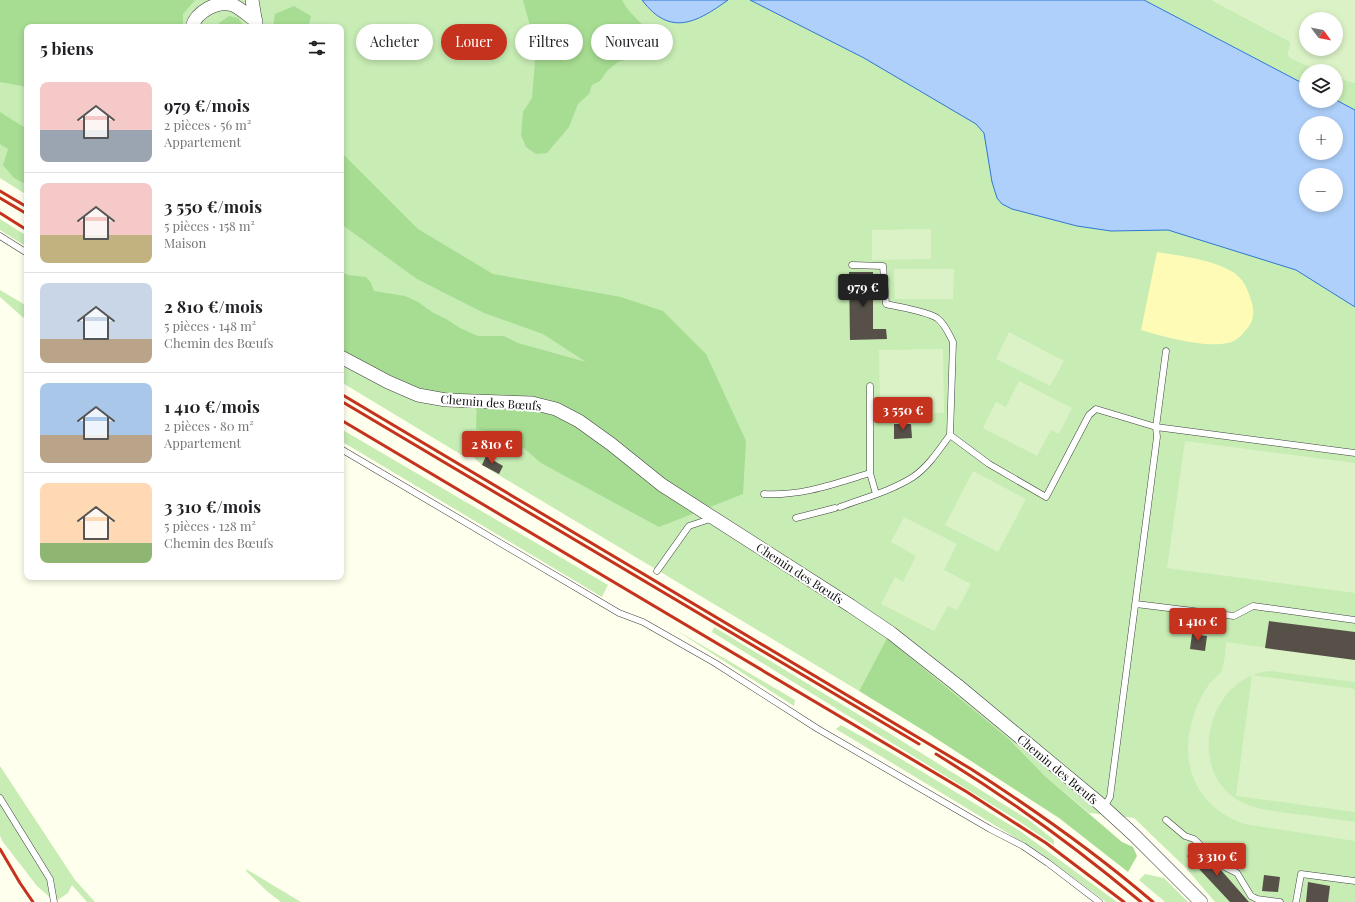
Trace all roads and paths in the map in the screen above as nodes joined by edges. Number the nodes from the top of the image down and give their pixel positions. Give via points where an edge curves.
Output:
1 (252, 0) edge
2 (194, 24) edge
3 (256, 24) edge
4 (0, 236) edge
5 (24, 251) edge
6 (852, 265) dead end
7 (1166, 351) dead end
8 (344, 359) edge
9 (870, 386) dead end
10 (1156, 427) junction
11 (950, 435) junction
12 (344, 451) edge
13 (1355, 453) edge
14 (870, 474) junction
15 (764, 494) dead end
16 (876, 494) junction
17 (714, 517) junction
18 (796, 518) dead end
19 (657, 571) dead end
20 (1136, 604) junction
21 (1355, 620) edge
22 (0, 798) edge
23 (1104, 807) junction
24 (1166, 820) dead end
25 (1355, 881) edge
26 (54, 902) edge
27 (1099, 902) edge
28 (1201, 902) edge
29 (1280, 902) edge
30 (1296, 902) edge

1 - 3 street
2 - 3 street via 199,14 219,4 231,4
4 - 5 lane
6 - 11 lane via 883,266 886,304 937,318 949,331 953,342
7 - 10 lane
8 - 17 street, Chemin des Bœufs via 418,395 446,400 522,402 556,409 585,425 662,485
9 - 14 lane
10 - 11 lane via 1096,409 1089,415 1046,497 990,464
10 - 13 lane
10 - 20 lane via 1157,437
11 - 16 lane via 930,461 913,477
12 - 27 lane via 619,613 643,622 715,663 818,729 1023,846
14 - 15 lane via 809,492
14 - 16 lane
16 - 18 lane
17 - 19 lane via 689,526
17 - 23 street, Chemin des Bœufs via 891,633
20 - 21 lane via 1234,616 1253,606
20 - 23 lane via 1110,797
22 - 26 lane via 50,879
23 - 28 street, Chemin des Bœufs
24 - 29 lane via 1184,836 1194,840 1220,865 1237,873 1251,896
25 - 30 lane via 1301,874

